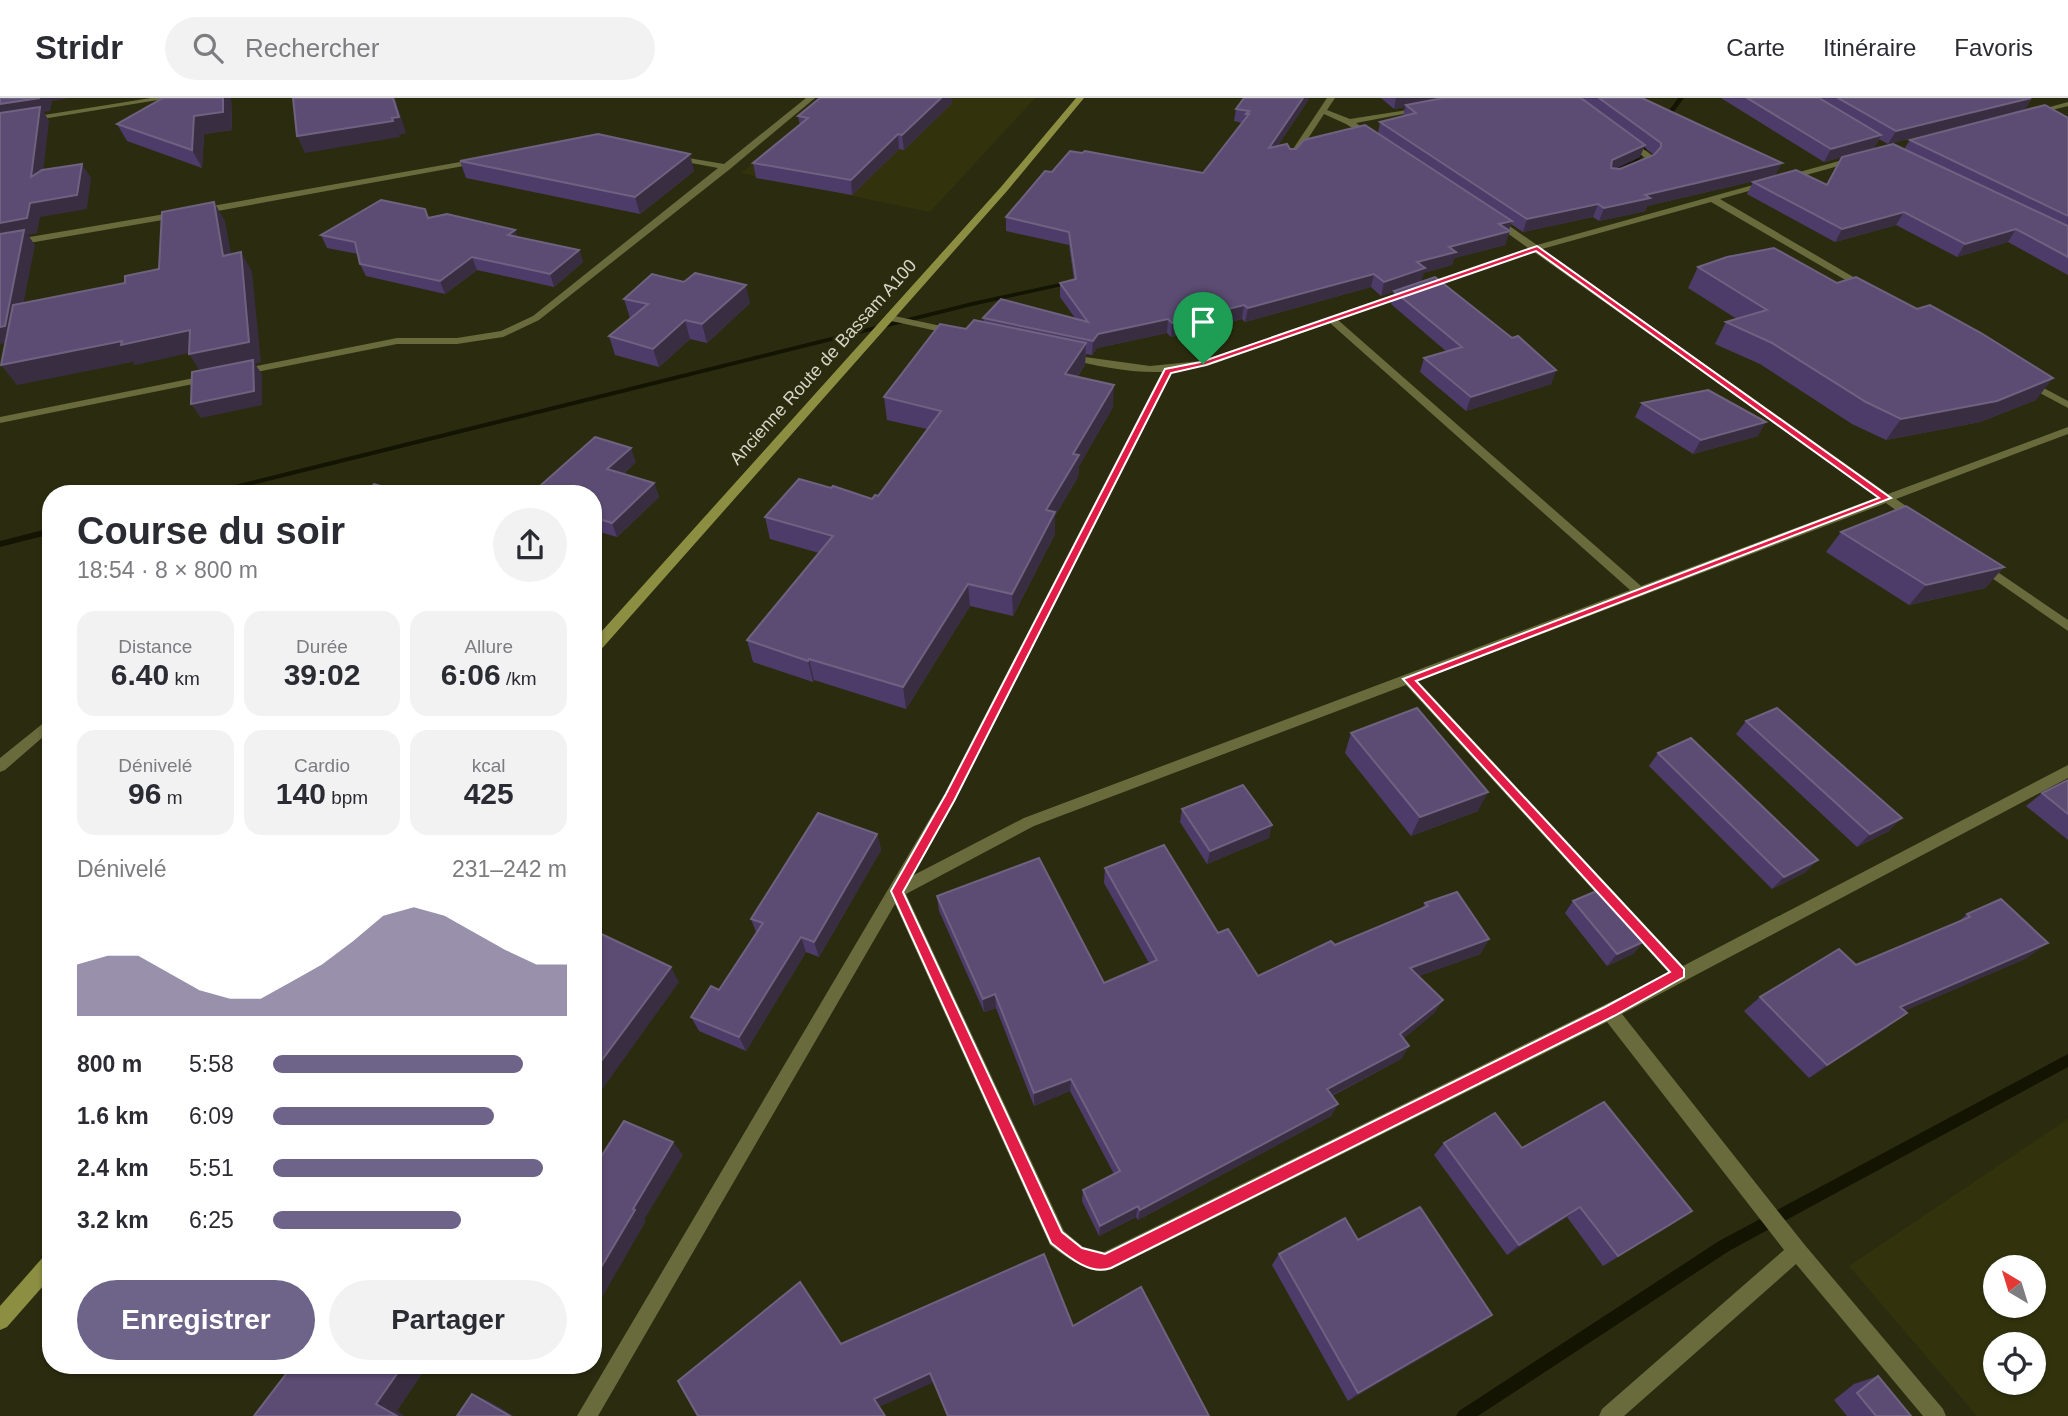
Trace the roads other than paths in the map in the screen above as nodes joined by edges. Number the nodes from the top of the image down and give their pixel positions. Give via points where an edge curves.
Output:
1 (166, 98) edge
2 (811, 98) edge
3 (1080, 98) edge
4 (1331, 98) edge
5 (2068, 104) edge
6 (1424, 109) edge
7 (2042, 110) junction
8 (1324, 111) junction
9 (2016, 117) edge
10 (2059, 118) edge
11 (1349, 122) junction
12 (0, 124) edge
13 (1622, 136) edge
14 (1384, 146) edge
15 (1873, 154) edge
16 (665, 155) edge
17 (1291, 158) edge
18 (481, 161) edge
19 (727, 167) junction
20 (1622, 172) edge
21 (1711, 198) junction
22 (1485, 214) edge
23 (0, 245) edge
24 (1537, 248) junction
25 (1879, 296) edge
26 (890, 318) junction
27 (1332, 320) junction
28 (969, 334) edge
29 (1060, 354) edge
30 (1168, 371) junction
31 (2021, 378) edge
32 (2068, 405) edge
33 (0, 420) edge
34 (2068, 430) edge
35 (1886, 498) junction
36 (1920, 522) edge
37 (1966, 554) edge
38 (1640, 592) junction
39 (2068, 626) edge
40 (602, 640) edge
41 (1408, 679) junction
42 (42, 730) edge
43 (0, 766) edge
44 (2068, 771) edge
45 (897, 891) junction
46 (1679, 973) junction
47 (1610, 1012) junction
48 (1797, 1251) junction
49 (42, 1274) edge
50 (0, 1320) edge
51 (587, 1416) edge
52 (1609, 1416) edge
53 (1936, 1416) edge

1 - 12 street
2 - 19 street
3 - 26 main road, Ancienne Route de Bassam A100
4 - 8 street
5 - 7 street
6 - 11 street
7 - 9 street
7 - 10 street
8 - 11 street
8 - 17 street
11 - 14 street
13 - 20 street via 1650,158
15 - 21 street
16 - 19 street
18 - 23 street
19 - 33 street via 536,318 503,334 457,341 397,341
21 - 24 street
21 - 25 street
22 - 24 street
24 - 27 street
24 - 35 street
26 - 28 street
26 - 40 main road, Ancienne Route de Bassam A100
27 - 30 street via 1203,364
27 - 38 street
29 - 30 street via 1139,371
30 - 45 street via 950,797
31 - 32 street
34 - 35 street
35 - 36 street
35 - 38 street
37 - 39 street
38 - 41 street
41 - 45 street via 1029,822
41 - 46 street
42 - 43 street
44 - 46 street
45 - 47 street via 1057,1238 1078,1255 1105,1262
45 - 51 street
46 - 47 street
47 - 48 street
48 - 52 street
48 - 53 street
49 - 50 main road

